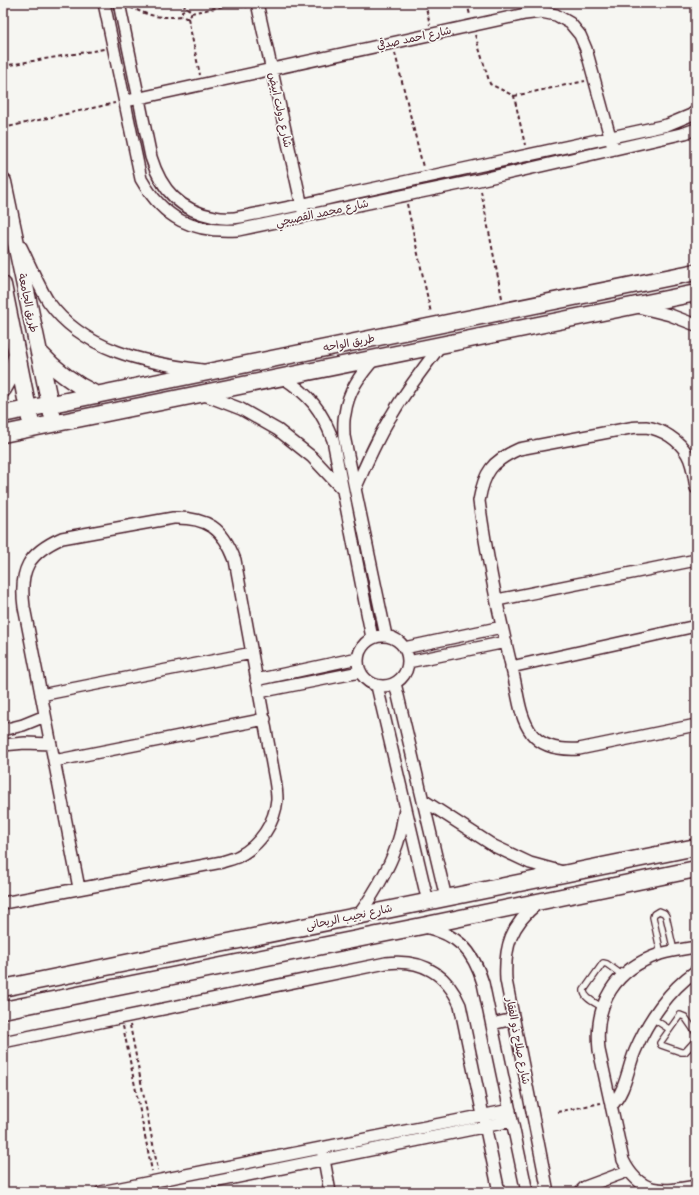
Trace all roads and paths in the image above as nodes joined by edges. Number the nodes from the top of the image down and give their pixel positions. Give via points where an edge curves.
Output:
1 (104, 3) edge
2 (184, 3) edge
3 (425, 3) edge
4 (124, 4) edge
5 (258, 7) edge
6 (185, 8) junction
7 (191, 13) junction
8 (182, 16) junction
9 (188, 18) junction
10 (473, 26) junction
11 (432, 34) junction
12 (392, 43) junction
13 (113, 47) junction
14 (3, 66) edge
15 (271, 69) junction
16 (594, 79) junction
17 (202, 84) junction
18 (514, 96) junction
19 (138, 98) junction
20 (124, 102) junction
21 (696, 111) edge
22 (3, 128) edge
23 (696, 130) edge
24 (610, 137) junction
25 (614, 150) junction
26 (528, 155) junction
27 (425, 178) junction
28 (479, 180) junction
29 (3, 182) edge
30 (405, 195) junction
31 (301, 204) junction
32 (304, 216) junction
33 (13, 229) junction
34 (696, 272) edge
35 (3, 285) edge
36 (696, 293) edge
37 (633, 306) junction
38 (505, 311) junction
39 (696, 325) edge
40 (434, 326) junction
41 (7, 327) edge
42 (441, 345) junction
43 (38, 351) junction
44 (17, 355) junction
45 (376, 358) junction
46 (213, 371) junction
47 (282, 377) junction
48 (3, 389) edge
49 (201, 394) junction
50 (97, 395) junction
51 (50, 404) junction
52 (28, 409) junction
53 (3, 414) edge
54 (54, 424) junction
55 (31, 428) junction
56 (3, 434) edge
57 (356, 487) junction
58 (342, 488) junction
59 (696, 488) edge
60 (696, 560) edge
61 (497, 600) junction
62 (502, 626) junction
63 (696, 626) edge
64 (386, 636) junction
65 (372, 638) junction
66 (506, 642) junction
67 (404, 648) junction
68 (252, 653) junction
69 (358, 658) junction
70 (408, 662) junction
71 (511, 666) junction
72 (360, 672) junction
73 (256, 680) junction
74 (395, 683) junction
75 (377, 686) junction
76 (259, 692) junction
77 (41, 695) junction
78 (45, 716) junction
79 (264, 719) junction
80 (696, 725) edge
81 (3, 730) edge
82 (51, 744) junction
83 (3, 745) edge
84 (54, 761) junction
85 (423, 800) junction
86 (405, 806) junction
87 (696, 847) edge
88 (630, 861) junction
89 (696, 869) edge
90 (568, 873) junction
91 (635, 881) junction
92 (79, 888) junction
93 (446, 898) junction
94 (541, 900) junction
95 (428, 902) junction
96 (3, 903) edge
97 (358, 916) junction
98 (422, 926) junction
99 (696, 947) edge
100 (674, 951) junction
101 (661, 954) junction
102 (696, 971) edge
103 (622, 975) junction
104 (48, 979) junction
105 (3, 988) edge
106 (54, 1000) junction
107 (602, 1007) junction
108 (3, 1010) edge
109 (125, 1017) junction
110 (652, 1018) junction
111 (513, 1019) junction
112 (492, 1024) junction
113 (669, 1029) junction
114 (696, 1033) edge
115 (696, 1040) edge
116 (3, 1042) edge
117 (140, 1080) junction
118 (134, 1081) junction
119 (144, 1096) junction
120 (137, 1097) junction
121 (611, 1104) junction
122 (557, 1112) dead end
123 (511, 1116) junction
124 (484, 1121) junction
125 (152, 1138) junction
126 (145, 1140) junction
127 (322, 1148) junction
128 (324, 1160) junction
129 (628, 1171) junction
130 (174, 1177) junction
131 (157, 1181) junction
132 (689, 1188) edge
133 (173, 1191) edge
134 (658, 1191) edge
135 (101, 1192) edge
136 (330, 1192) edge
137 (499, 1192) edge
138 (527, 1192) edge
139 (548, 1192) edge
140 (580, 1192) edge

1 - 13 street, شارع محمد القصبجي
2 - 6 path
3 - 11 path
4 - 8 path via 154,16
4 - 19 street, شارع محمد القصبجي
5 - 7 path via 230,5
5 - 15 street, شارع دولت ابيض
6 - 7 path
6 - 8 path
7 - 9 path
8 - 9 path
9 - 17 path
10 - 11 street, شارع احمد صدقي
10 - 16 street, شارع احمد صدقي via 525,14 541,12 556,15 570,23 580,35
10 - 18 path via 490,84
11 - 12 street, شارع احمد صدقي
12 - 15 street, شارع احمد صدقي
12 - 27 path
13 - 14 path
13 - 20 street, شارع محمد القصبجي
15 - 17 street, شارع احمد صدقي
15 - 31 street, شارع دولت ابيض
16 - 18 path
16 - 24 street, شارع احمد صدقي
17 - 19 street, شارع احمد صدقي
18 - 26 path
19 - 20 street, شارع احمد صدقي
19 - 31 street, شارع محمد القصبجي via 155,172 163,186 187,208 217,218 233,218
20 - 22 path
20 - 32 street, شارع محمد القصبجي via 141,180 149,194 173,217 204,229 221,231 238,230
21 - 24 street, شارع محمد القصبجي via 667,125
23 - 25 street, شارع محمد القصبجي
24 - 25 street, شارع احمد صدقي
24 - 26 street, شارع محمد القصبجي
25 - 28 street, شارع محمد القصبجي
26 - 27 street, شارع محمد القصبجي
27 - 31 street, شارع محمد القصبجي
28 - 30 street, شارع محمد القصبجي
28 - 38 path
29 - 33 street, طريق الجامعة
30 - 32 street, شارع محمد القصبجي
30 - 40 path
31 - 32 street, شارع دولت ابيض
33 - 43 street, طريق الجامعة
33 - 46 street via 48,300 62,319 80,334 125,355 150,362
34 - 38 street, طريق الواحه
35 - 41 street, طريق الجامعة
36 - 37 street, طريق الواحه
37 - 39 street via 670,315
37 - 42 street, طريق الواحه
38 - 40 street, طريق الواحه
40 - 46 street, طريق الواحه
41 - 44 street, طريق الجامعة
42 - 45 street, طريق الواحه
42 - 57 street via 392,413 372,449
43 - 50 street via 64,377
43 - 51 street, طريق الجامعة
44 - 48 street via 11,375
44 - 52 street, طريق الجامعة
45 - 47 street, طريق الواحه
45 - 57 street via 361,374 350,393 344,414 344,436
46 - 50 street, طريق الواحه
47 - 49 street, طريق الواحه
47 - 58 street via 309,398 326,421 333,440
49 - 54 street, طريق الواحه
49 - 58 street via 241,409 278,430 312,457
50 - 51 street, طريق الواحه
51 - 52 street, طريق الواحه
51 - 54 street, طريق الجامعة
52 - 53 street, طريق الواحه
52 - 55 street, طريق الجامعة
54 - 55 street, طريق الواحه
55 - 56 street, طريق الواحه
57 - 64 street
58 - 65 street
59 - 61 street via 687,454 677,441 663,432 647,427 519,449 503,456 490,468 482,484 479,501
60 - 61 street
61 - 62 street
62 - 66 street
62 - 67 street
63 - 71 street
64 - 65 street
64 - 67 street via 400,642
65 - 69 street via 360,650
66 - 70 street
66 - 71 street
67 - 70 street
68 - 73 street
68 - 77 street
68 - 77 street via 230,545 219,532 205,522 189,517 173,518 62,538 46,545 33,557 24,572 21,589
69 - 72 street
69 - 73 street
70 - 74 street via 404,674
71 - 80 street via 524,721 533,735 551,747 562,750 579,749
72 - 75 street via 367,681
72 - 76 street
73 - 76 street
74 - 75 street
74 - 85 street
75 - 86 street
76 - 79 street
77 - 78 street
78 - 81 street
78 - 82 street
79 - 84 street
79 - 92 street via 277,798 266,832 254,846 239,856 222,862
82 - 83 street
82 - 84 street
84 - 92 street
85 - 90 street via 494,846 530,863
85 - 93 street
86 - 95 street
86 - 97 street via 400,835 390,864 376,891
87 - 88 street, شارع نجيب الريحانى
88 - 90 street, شارع نجيب الريحانى
88 - 91 street
89 - 91 street, شارع نجيب الريحانى
90 - 93 street, شارع نجيب الريحانى
91 - 94 street, شارع نجيب الريحانى
92 - 96 street
93 - 95 street, شارع نجيب الريحانى
94 - 98 street, شارع نجيب الريحانى
94 - 111 street, شارع صلاح ذو الفقار via 527,912 508,944 506,980
95 - 97 street, شارع نجيب الريحانى
97 - 104 street, شارع نجيب الريحانى
98 - 106 street, شارع نجيب الريحانى
98 - 112 street, شارع صلاح ذو الفقار via 440,930 468,951 482,977
99 - 100 street
100 - 101 street
100 - 101 lane via 666,916 659,911 653,917
101 - 103 street via 633,966
102 - 110 street via 678,987
103 - 107 street
103 - 107 lane via 603,963 584,990 585,996
104 - 105 street, شارع نجيب الريحانى
104 - 106 street
106 - 108 street, شارع نجيب الريحانى
107 - 121 street via 598,1021 599,1050
109 - 116 street
109 - 117 path
109 - 118 path
109 - 124 street via 386,963 410,962 421,965 449,985 460,1005
110 - 113 lane
110 - 121 street via 635,1050 622,1093
111 - 112 street
111 - 139 street, شارع صلاح ذو الفقار
112 - 123 street, شارع صلاح ذو الفقار
113 - 114 lane via 678,1016 682,1015
113 - 115 lane via 660,1042 661,1045 685,1052
117 - 118 path
117 - 119 path
118 - 120 path
119 - 120 path
119 - 125 path
120 - 126 path
121 - 122 path
121 - 129 street via 623,1160
123 - 124 street
123 - 138 street, شارع صلاح ذو الفقار
124 - 127 street
124 - 128 street
124 - 137 street
125 - 126 path
125 - 131 path
126 - 131 path
127 - 128 street
127 - 130 street
128 - 133 street
128 - 136 street
129 - 134 street via 641,1184
129 - 140 street via 585,1187
130 - 131 street
130 - 133 street
131 - 135 street
132 - 134 street

